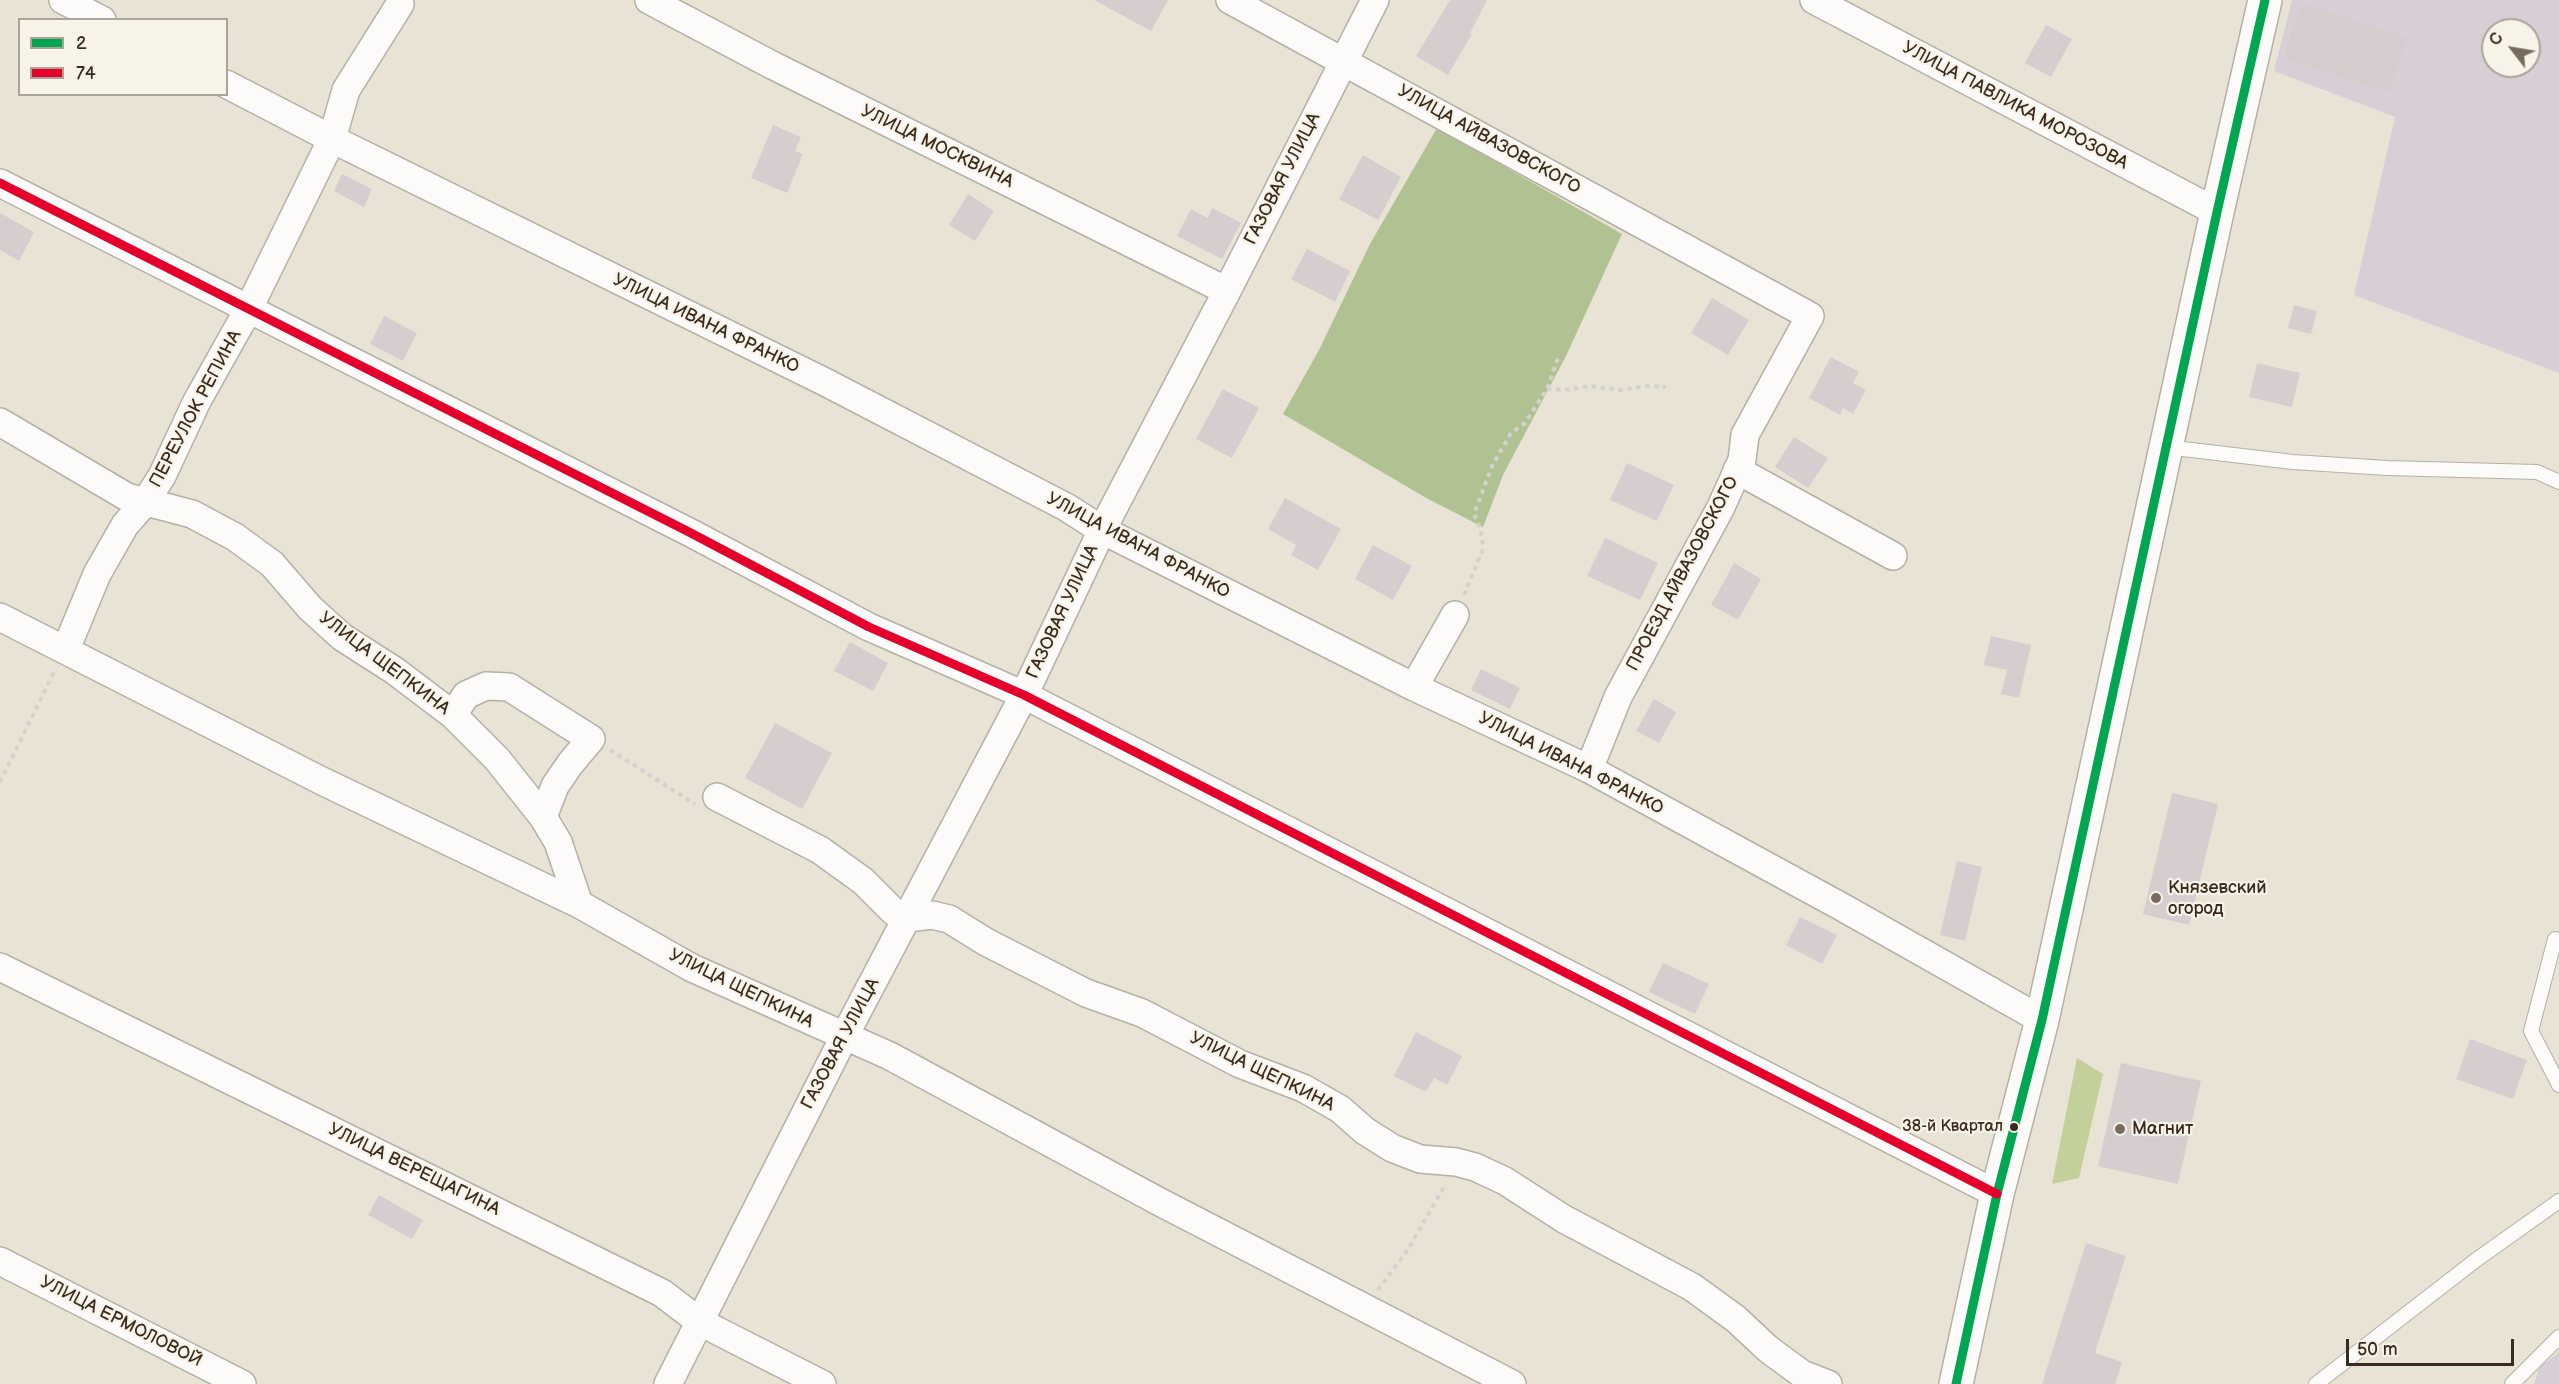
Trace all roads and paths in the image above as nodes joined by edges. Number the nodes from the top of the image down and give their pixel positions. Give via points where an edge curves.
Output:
1 (63, 0) edge
2 (649, 0) edge
3 (1230, 0) edge
4 (1375, 0) edge
5 (1814, 0) edge
6 (2265, 0) edge
7 (400, 4) dead end
8 (98, 18) edge
9 (1343, 60) junction
10 (228, 85) edge
11 (332, 139) junction
12 (0, 183) edge
13 (2217, 212) junction
14 (1227, 291) junction
15 (248, 310) junction
16 (1810, 316) joint
17 (1560, 355) dead end
18 (1666, 387) dead end
19 (1547, 389) junction
20 (0, 422) edge
21 (2166, 447) junction
22 (1737, 470) junction
23 (2559, 482) edge
24 (146, 501) junction
25 (1102, 530) junction
26 (1893, 556) dead end
27 (1455, 615) joint
28 (0, 617) edge
29 (66, 649) junction
30 (1414, 687) junction
31 (1024, 695) junction
32 (453, 715) junction
33 (591, 739) junction
34 (1589, 770) junction
35 (0, 782) edge
36 (717, 797) joint
37 (543, 817) junction
38 (579, 904) junction
39 (908, 918) junction
40 (2555, 939) dead end
41 (0, 967) edge
42 (2042, 1020) junction
43 (844, 1037) junction
44 (2559, 1085) edge
45 (1456, 1162) junction
46 (1997, 1194) junction
47 (2559, 1201) edge
48 (0, 1261) edge
49 (1366, 1307) junction
50 (700, 1322) junction
51 (2559, 1337) edge
52 (2330, 1379) edge
53 (242, 1384) edge
54 (669, 1384) edge
55 (822, 1384) edge
56 (1512, 1384) edge
57 (1828, 1384) edge
58 (1956, 1384) edge
59 (2316, 1384) edge
60 (2512, 1384) edge

1 - 8 street
2 - 14 street, УЛИЦА МОСКВИНА
3 - 9 street, УЛИЦА АЙВАЗОВСКОГО
4 - 9 street, ГАЗОВАЯ УЛИЦА
5 - 13 street, УЛИЦА ПАВЛИКА МОРОЗОВА
6 - 13 main road
7 - 11 street, ПЕРЕУЛОК РЕПИНА via 346,90
9 - 14 street, ГАЗОВАЯ УЛИЦА
9 - 16 street, УЛИЦА АЙВАЗОВСКОГО
10 - 11 street, УЛИЦА ИВАНА ФРАНКО
11 - 15 street, ПЕРЕУЛОК РЕПИНА
11 - 25 street, УЛИЦА ИВАНА ФРАНКО via 825,382 1066,507
12 - 15 street
13 - 21 main road
14 - 25 street, ГАЗОВАЯ УЛИЦА
15 - 24 street, ПЕРЕУЛОК РЕПИНА
15 - 31 street via 689,531 870,627
16 - 22 street, ПРОЕЗД АЙВАЗОВСКОГО via 1744,435
17 - 19 path
18 - 19 path
19 - 27 path via 1525,423 1511,433 1492,466 1474,514 1484,549
20 - 24 street, УЛИЦА ЩЕПКИНА via 127,496
21 - 23 lane via 2293,462 2537,472
21 - 42 main road
22 - 26 street
22 - 34 street, ПРОЕЗД АЙВАЗОВСКОГО via 1721,507 1618,697
24 - 29 street, ПЕРЕУЛОК РЕПИНА via 125,525 97,574
24 - 32 street, УЛИЦА ЩЕПКИНА via 192,514 235,537 273,564 310,608 342,637
25 - 30 street, УЛИЦА ИВАНА ФРАНКО
25 - 31 street, ГАЗОВАЯ УЛИЦА
27 - 30 street
28 - 29 street, УЛИЦА ЩЕПКИНА
29 - 35 path
29 - 38 street, УЛИЦА ЩЕПКИНА via 322,781
30 - 34 street, УЛИЦА ИВАНА ФРАНКО
31 - 39 street, ГАЗОВАЯ УЛИЦА
31 - 46 street
32 - 33 street via 466,695 486,686 509,687
32 - 37 street, УЛИЦА ЩЕПКИНА via 497,759
33 - 36 path via 696,804
33 - 37 street via 555,786
34 - 42 street, УЛИЦА ИВАНА ФРАНКО
36 - 39 street via 820,850 863,881 894,912
37 - 38 street, УЛИЦА ЩЕПКИНА via 558,842
38 - 43 street, УЛИЦА ЩЕПКИНА via 692,968
39 - 43 street, ГАЗОВАЯ УЛИЦА
39 - 45 street, УЛИЦА ЩЕПКИНА via 932,915 948,919 1086,993 1142,1013 1240,1064 1303,1088 1340,1109 1392,1148 1420,1159
40 - 44 lane via 2531,1031
41 - 50 street, УЛИЦА ВЕРЕЩАГИНА via 662,1293
42 - 46 main road
43 - 49 street, УЛИЦА ЩЕПКИНА via 890,1056 1160,1202
43 - 50 street, ГАЗОВАЯ УЛИЦА
45 - 49 path via 1409,1248
45 - 57 street, УЛИЦА ЩЕПКИНА via 1505,1181 1564,1219 1692,1287 1802,1374
46 - 58 main road
47 - 52 lane via 2476,1260
48 - 53 street, УЛИЦА ЕРМОЛОВОЙ
49 - 56 street, УЛИЦА ЩЕПКИНА
50 - 54 street, ГАЗОВАЯ УЛИЦА
50 - 55 street, УЛИЦА ВЕРЕЩАГИНА
51 - 60 lane
52 - 59 lane

